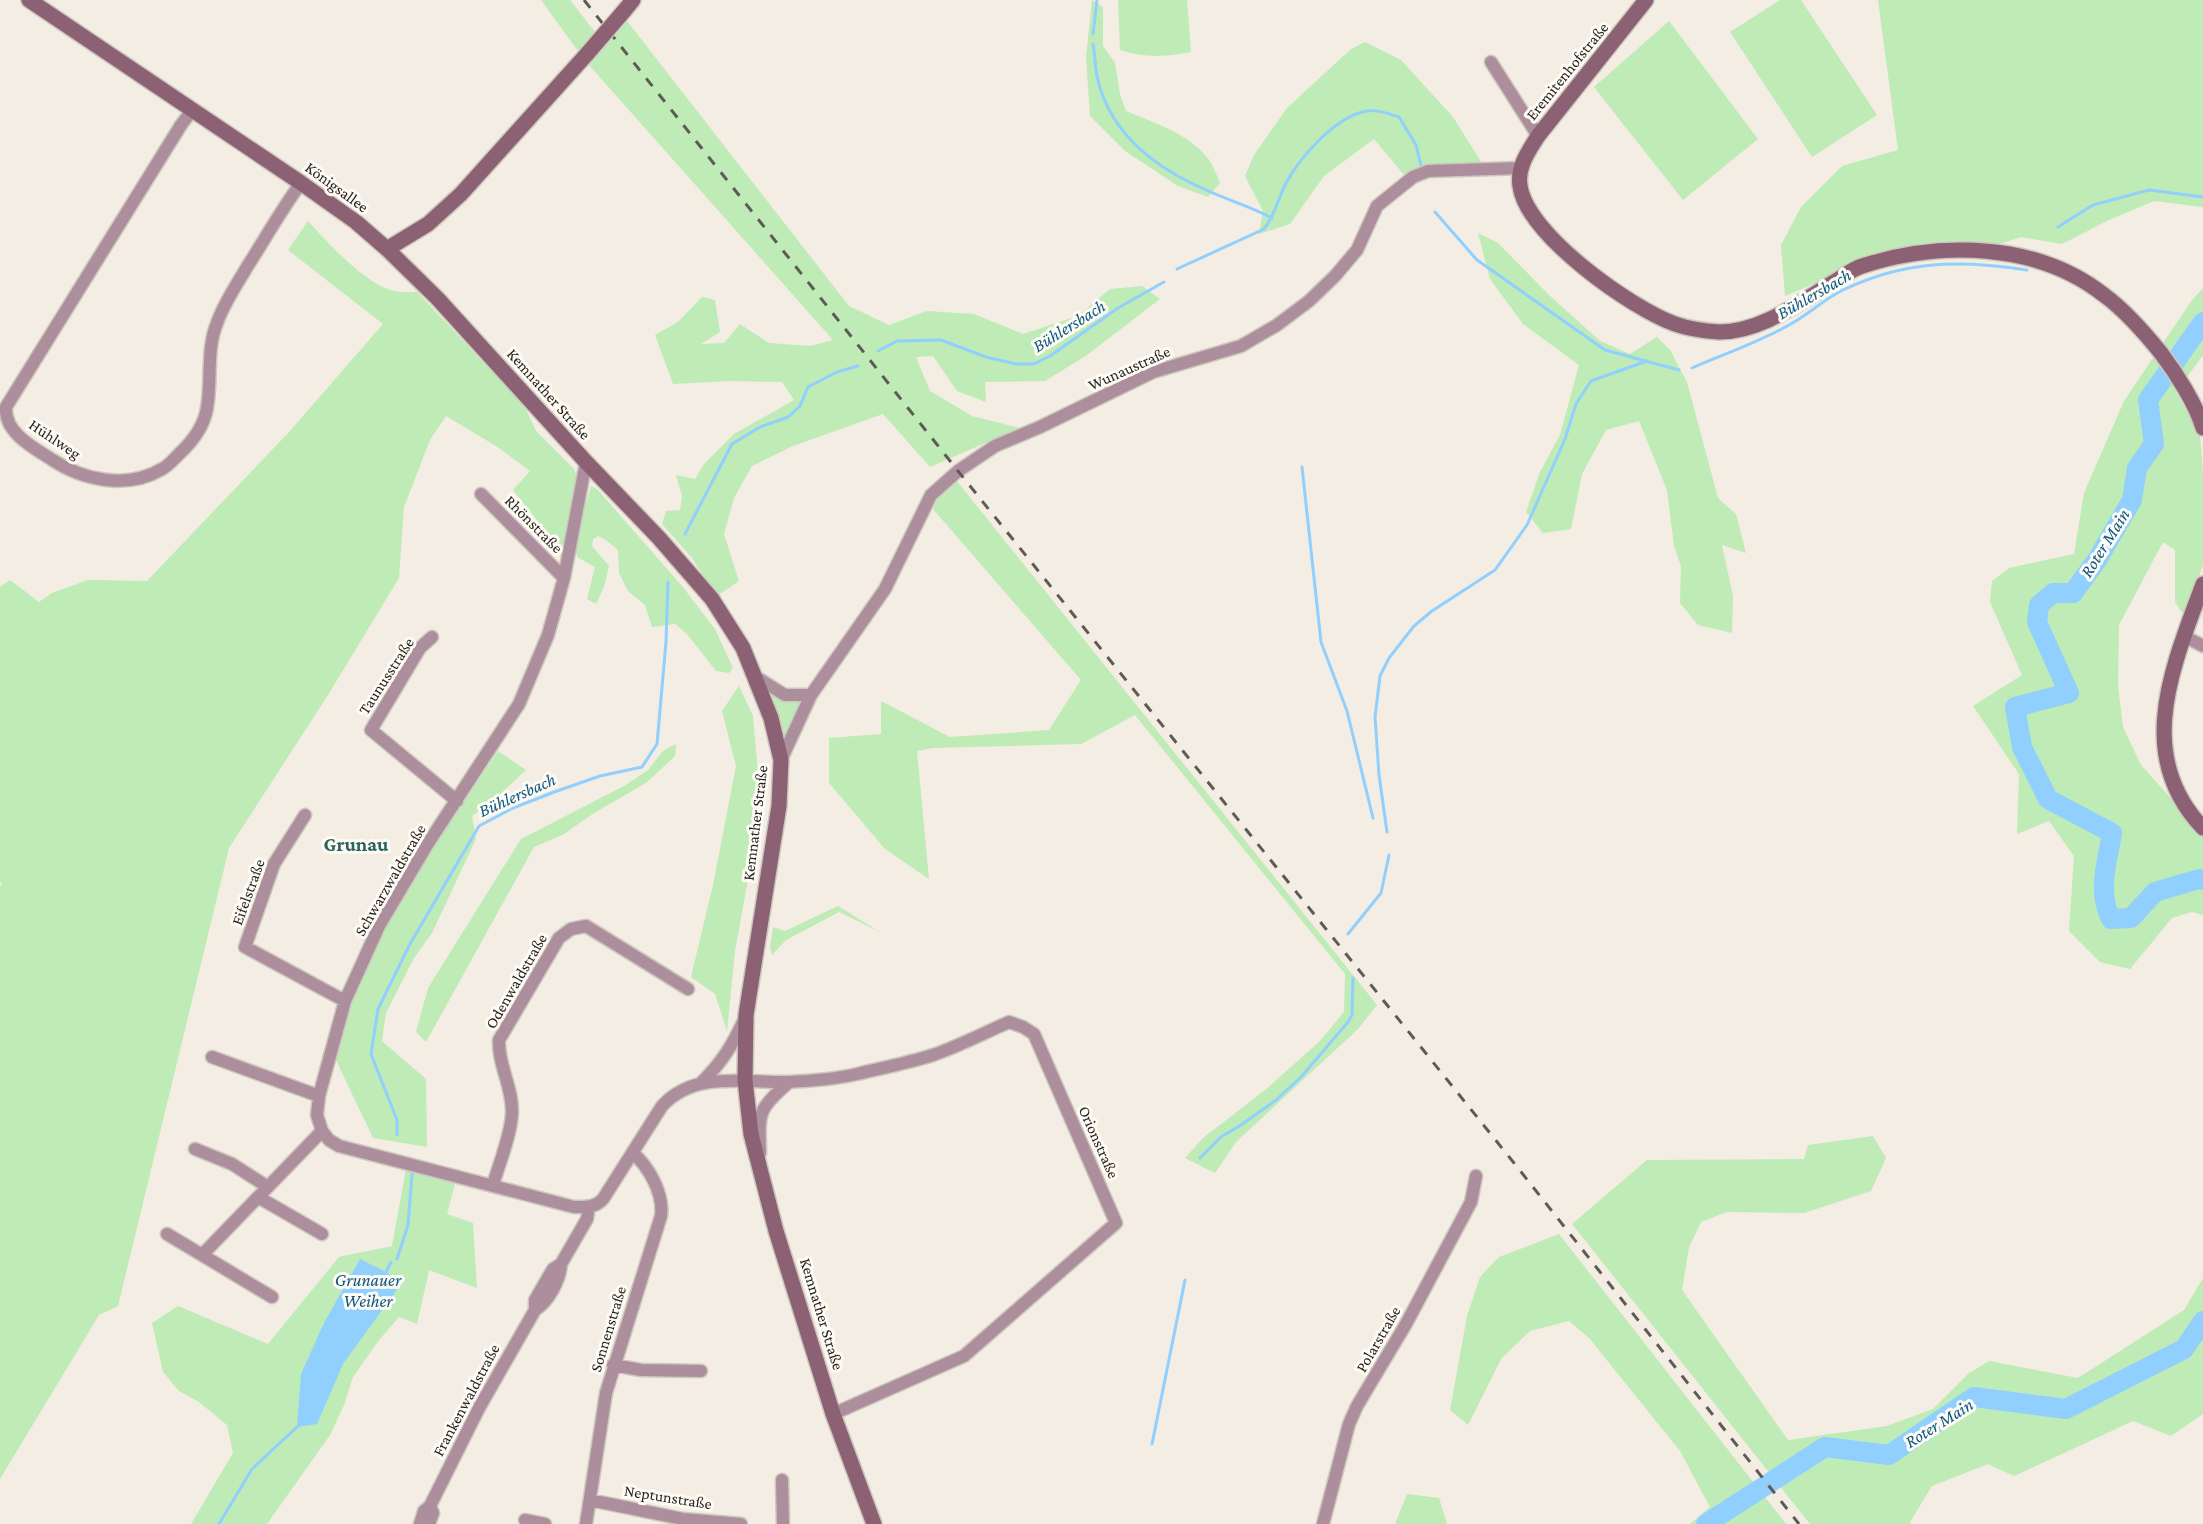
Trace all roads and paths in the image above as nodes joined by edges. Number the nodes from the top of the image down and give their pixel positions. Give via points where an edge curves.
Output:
1 (29, 0) edge
2 (1646, 0) edge
3 (628, 6) edge
4 (1491, 62) dead end
5 (193, 109) junction
6 (1538, 136) junction
7 (1521, 168) junction
8 (301, 183) junction
9 (387, 249) junction
10 (2203, 428) edge
11 (586, 462) junction
12 (482, 494) dead end
13 (564, 578) junction
14 (2203, 584) edge
15 (2184, 636) junction
16 (432, 638) dead end
17 (2203, 646) edge
18 (756, 677) junction
19 (811, 695) junction
20 (781, 760) junction
21 (458, 801) junction
22 (305, 815) dead end
23 (2203, 828) edge
24 (688, 989) dead end
25 (345, 1001) junction
26 (746, 1015) junction
27 (212, 1057) dead end
28 (745, 1080) junction
29 (789, 1082) junction
30 (700, 1083) junction
31 (320, 1096) junction
32 (322, 1131) junction
33 (195, 1149) dead end
34 (633, 1154) junction
35 (760, 1171) junction
36 (1476, 1176) dead end
37 (493, 1185) junction
38 (268, 1187) junction
39 (258, 1197) junction
40 (589, 1207) junction
41 (167, 1234) dead end
42 (322, 1234) dead end
43 (202, 1255) junction
44 (272, 1297) dead end
45 (613, 1365) junction
46 (701, 1371) dead end
47 (833, 1414) junction
48 (782, 1480) dead end
49 (590, 1500) junction
50 (430, 1506) junction
51 (525, 1520) dead end
52 (420, 1524) edge
53 (429, 1524) edge
54 (545, 1524) edge
55 (586, 1524) edge
56 (741, 1524) edge
57 (783, 1524) edge
58 (874, 1524) edge
59 (1323, 1524) edge

1 - 5 main road, Königsallee
2 - 6 main road, Eremitenhofstraße
3 - 9 main road, bridge via 461,194 428,224
4 - 6 street, Eremitenhofstraße
5 - 8 main road, Königsallee
5 - 8 street, Hühlweg via 6,407 9,427 51,459 81,476 133,480 163,469 190,445 207,409 212,340 223,308
6 - 7 main road, Eremitenhofstraße
7 - 10 main road via 1520,187 1527,205 1572,257 1606,286 1640,307 1675,324 1699,330 1741,329 1774,317 1860,267 1911,255 1982,250 2060,268 2103,294 2134,321 2182,387
7 - 19 street, Wunaustraße via 1428,171 1413,177 1377,206 1357,250 1335,276 1277,325 1241,346 1153,372 969,462 931,495 885,589
8 - 9 main road, Königsallee
9 - 11 main road, Kemnather Straße via 438,299
11 - 13 street, Schwarzwaldstraße
11 - 18 main road, Kemnather Straße via 712,599
12 - 13 street, Rhönstraße
13 - 21 street, Schwarzwaldstraße via 548,635 519,704
14 - 15 main road
15 - 17 street
15 - 23 main road via 2169,683 2163,734 2169,775 2181,801
16 - 21 street, Taunusstraße via 420,648 371,730
18 - 19 street via 785,695
18 - 20 main road, Kemnather Straße
19 - 20 street, Wunaustraße
20 - 26 main road, Kemnather Straße via 778,806
21 - 25 street, Schwarzwaldstraße via 379,926
22 - 25 street, Eifelstraße via 274,864 245,947
24 - 37 street, Odenwaldstraße via 586,926 571,929 559,938 500,1040 499,1054 512,1112
25 - 31 street, Schwarzwaldstraße
26 - 28 main road, Kemnather Straße
26 - 30 street, Frankenwaldstraße via 731,1049
27 - 31 street
28 - 29 street, Orionstraße
28 - 30 street, Frankenwaldstraße
28 - 35 main road, Kemnather Straße
29 - 35 street via 767,1102 759,1117
29 - 47 street, Orionstraße via 854,1075 933,1055 1009,1022 1023,1027 1034,1034 1116,1223 963,1356
30 - 34 street, Frankenwaldstraße via 673,1094
31 - 32 street, Schwarzwaldstraße via 317,1114
32 - 37 street via 329,1140 347,1149
32 - 38 street
33 - 38 street via 232,1164
34 - 40 street, Frankenwaldstraße via 599,1203
34 - 45 street, Sonnenstraße via 658,1190 662,1216
35 - 47 main road, Kemnather Straße
36 - 59 street, Polarstraße via 1471,1202 1349,1424
37 - 40 street via 574,1207
38 - 39 street
39 - 42 street
39 - 43 street
40 - 50 street, Frankenwaldstraße via 587,1219 561,1264 553,1269 535,1299 535,1310 479,1408
41 - 43 street
43 - 44 street
45 - 46 street via 641,1370
45 - 49 street, Sonnenstraße
47 - 58 main road, Kemnather Straße
48 - 57 street
49 - 55 street, Sonnenstraße
49 - 56 street, Neptunstraße via 683,1518
50 - 52 street, Frankenwaldstraße
50 - 53 street, Frankenwaldstraße via 433,1513
51 - 54 street

